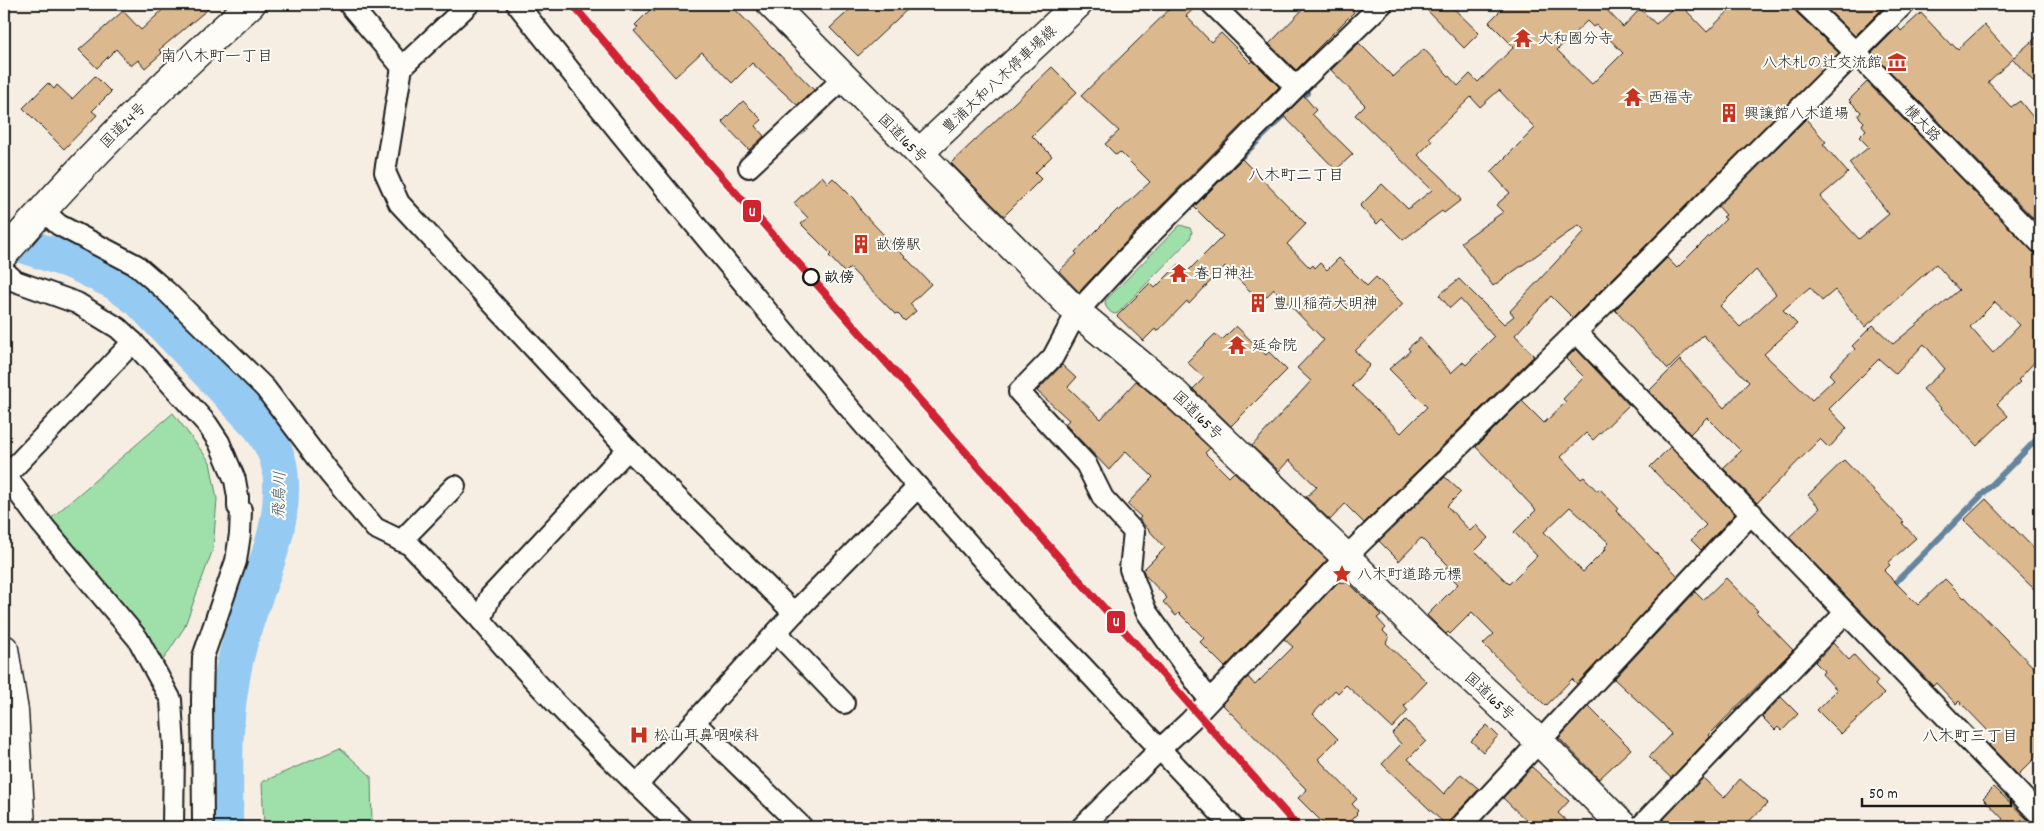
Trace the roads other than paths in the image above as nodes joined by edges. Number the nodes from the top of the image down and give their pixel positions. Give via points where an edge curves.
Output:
1 (251, 4) edge
2 (349, 4) edge
3 (469, 4) edge
4 (517, 4) edge
5 (771, 4) edge
6 (1078, 4) edge
7 (1212, 4) edge
8 (1382, 4) edge
9 (1804, 4) edge
10 (1904, 4) edge
11 (1855, 52) junction
12 (402, 67) junction
13 (844, 78) junction
14 (1296, 87) junction
15 (920, 154) junction
16 (750, 167) dead end
17 (34, 219) junction
18 (2040, 243) edge
19 (4, 254) edge
20 (4, 270) edge
21 (1078, 312) junction
22 (1576, 332) junction
23 (133, 342) junction
24 (628, 449) junction
25 (4, 476) edge
26 (455, 486) dead end
27 (918, 487) junction
28 (1752, 513) junction
29 (401, 541) junction
30 (1346, 557) junction
31 (794, 613) junction
32 (1845, 614) junction
33 (481, 620) junction
34 (776, 633) junction
35 (4, 648) edge
36 (1210, 699) junction
37 (202, 702) junction
38 (844, 703) dead end
39 (9, 716) edge
40 (695, 723) junction
41 (1540, 742) junction
42 (1160, 749) junction
43 (637, 785) junction
44 (174, 795) junction
45 (2040, 815) edge
46 (203, 822) dead end
47 (21, 827) edge
48 (173, 827) edge
49 (681, 827) edge
50 (802, 827) edge
51 (1082, 827) edge
52 (1233, 827) edge
53 (1460, 827) edge
54 (1624, 827) edge
55 (1640, 827) edge

1 - 17 main road, 国道24号 via 89,158
2 - 12 street
3 - 12 street
4 - 27 street via 752,294
5 - 13 main road, 国道165号
6 - 15 main road, 豊浦大和八木停車場線
7 - 14 street
8 - 14 street
9 - 11 street, 横大路
10 - 11 street
11 - 18 street, 横大路
11 - 22 street
12 - 24 street via 385,172 399,203
13 - 15 main road, 国道165号
13 - 16 street
14 - 21 street
15 - 21 main road, 国道165号
17 - 19 main road, 国道24号
17 - 29 street via 59,225 136,265 166,291 266,388 329,473 375,528
20 - 23 street via 15,281 77,303 118,328
21 - 30 main road, 国道165号 via 1171,390
21 - 36 street via 1053,357 1019,392 1086,464 1103,498 1134,532 1130,569 1146,612
22 - 28 street
22 - 30 street
23 - 25 street
23 - 37 street via 196,411 219,442 235,480 241,510 236,561 203,657
24 - 31 street
24 - 33 street via 490,597
25 - 44 street via 138,639 171,700
26 - 29 street
27 - 31 street
27 - 42 street via 1032,615
28 - 32 street
28 - 41 street
29 - 33 street via 410,546
30 - 36 street
30 - 41 main road, 国道165号
31 - 34 street
32 - 45 street
32 - 55 street
33 - 43 street via 517,663
34 - 38 street
34 - 40 street
35 - 39 main road
36 - 42 street
37 - 44 street via 189,712 189,791 184,795
37 - 46 street
39 - 47 main road
40 - 43 street
40 - 50 street
41 - 53 street
41 - 54 main road, 国道165号
42 - 51 street
42 - 52 street
43 - 49 street
44 - 48 street

